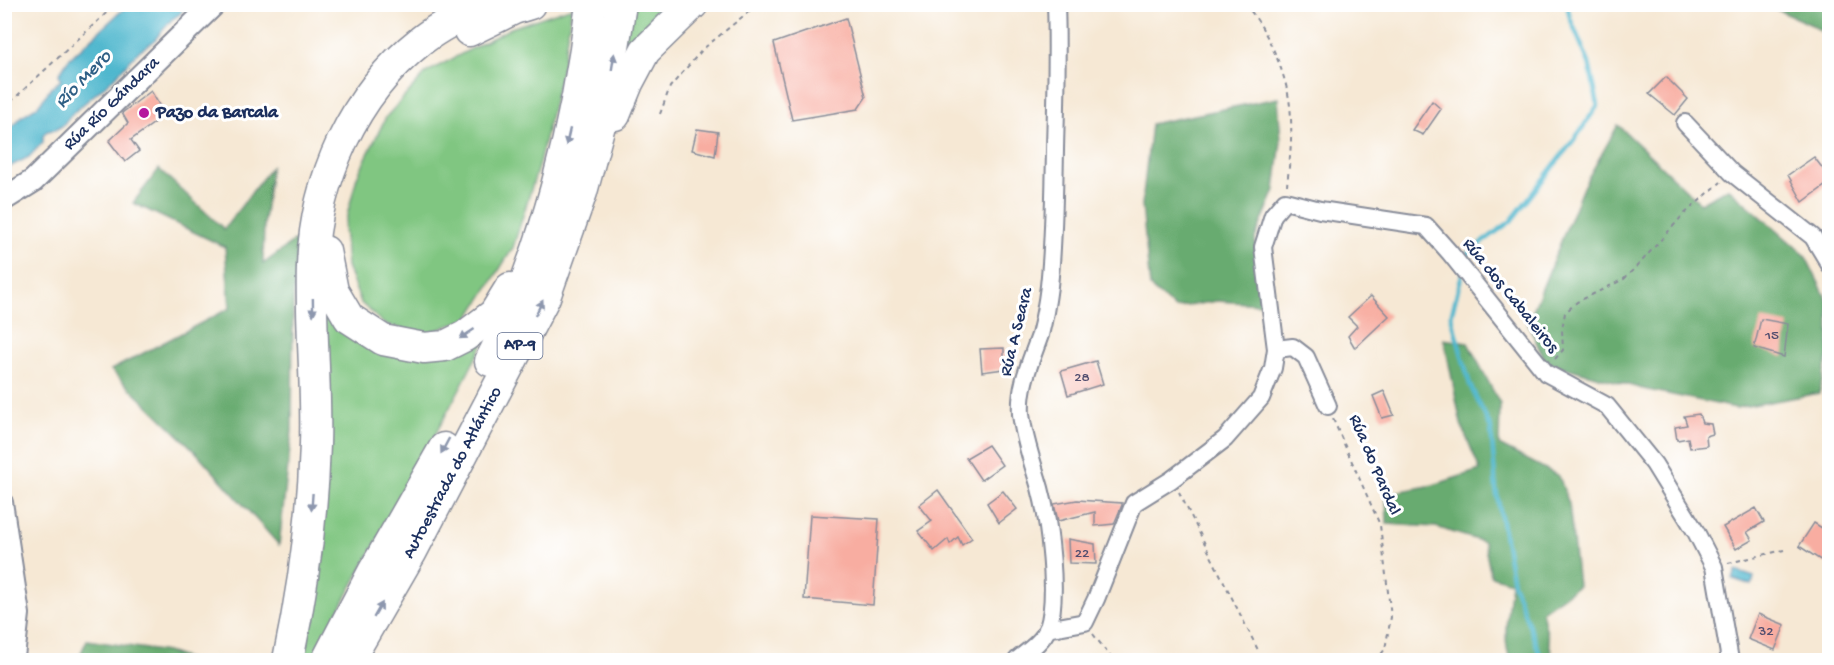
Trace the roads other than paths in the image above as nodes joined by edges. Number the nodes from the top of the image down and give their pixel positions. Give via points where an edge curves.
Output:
1 (214, 4) edge
2 (486, 4) edge
3 (530, 4) edge
4 (591, 4) edge
5 (621, 4) edge
6 (693, 4) edge
7 (1056, 4) edge
8 (1686, 123) dead end
9 (582, 192) junction
10 (4, 199) edge
11 (533, 260) junction
12 (1830, 265) edge
13 (1276, 349) junction
14 (1328, 406) road end
15 (4, 502) edge
16 (1047, 629) junction
17 (14, 660) edge
18 (288, 660) edge
19 (327, 660) edge
20 (349, 660) edge
21 (1017, 660) edge
22 (1730, 660) edge

1 - 10 main road, Rúa Río Gándara via 33,181
2 -> 18 highway via 422,40 388,72 356,112 333,159 319,210 312,265 312,507
11 -> 3 highway via 510,286 494,314 445,346 424,348 383,340 349,318 333,291 325,251 337,192 367,120 432,52 481,24
4 -> 11 highway, Autoestrada do Atlántico / AP-9 via 568,136
9 -> 5 highway, Autoestrada do Atlántico / AP-9 via 603,114
6 - 9 highway via 645,51
7 - 16 street, Rúa A Seara via 1058,58 1049,285 1040,335 1025,374 1021,411 1048,533 1052,582
8 - 12 street via 1732,173 1813,237
20 -> 9 highway, Autoestrada do Atlántico / AP-9 via 411,553 545,297
11 -> 19 highway, Autoestrada do Atlántico / AP-9 via 497,347
13 - 14 street, Rúa do Pardal via 1293,347 1305,357
13 - 16 street via 1261,398 1225,439 1134,503 1084,622
13 - 22 street, Rúa dos Cabaleiros via 1263,247 1273,215 1285,201 1426,226 1546,373 1607,406 1654,464 1714,567
15 - 17 street via 21,614
16 - 21 street

